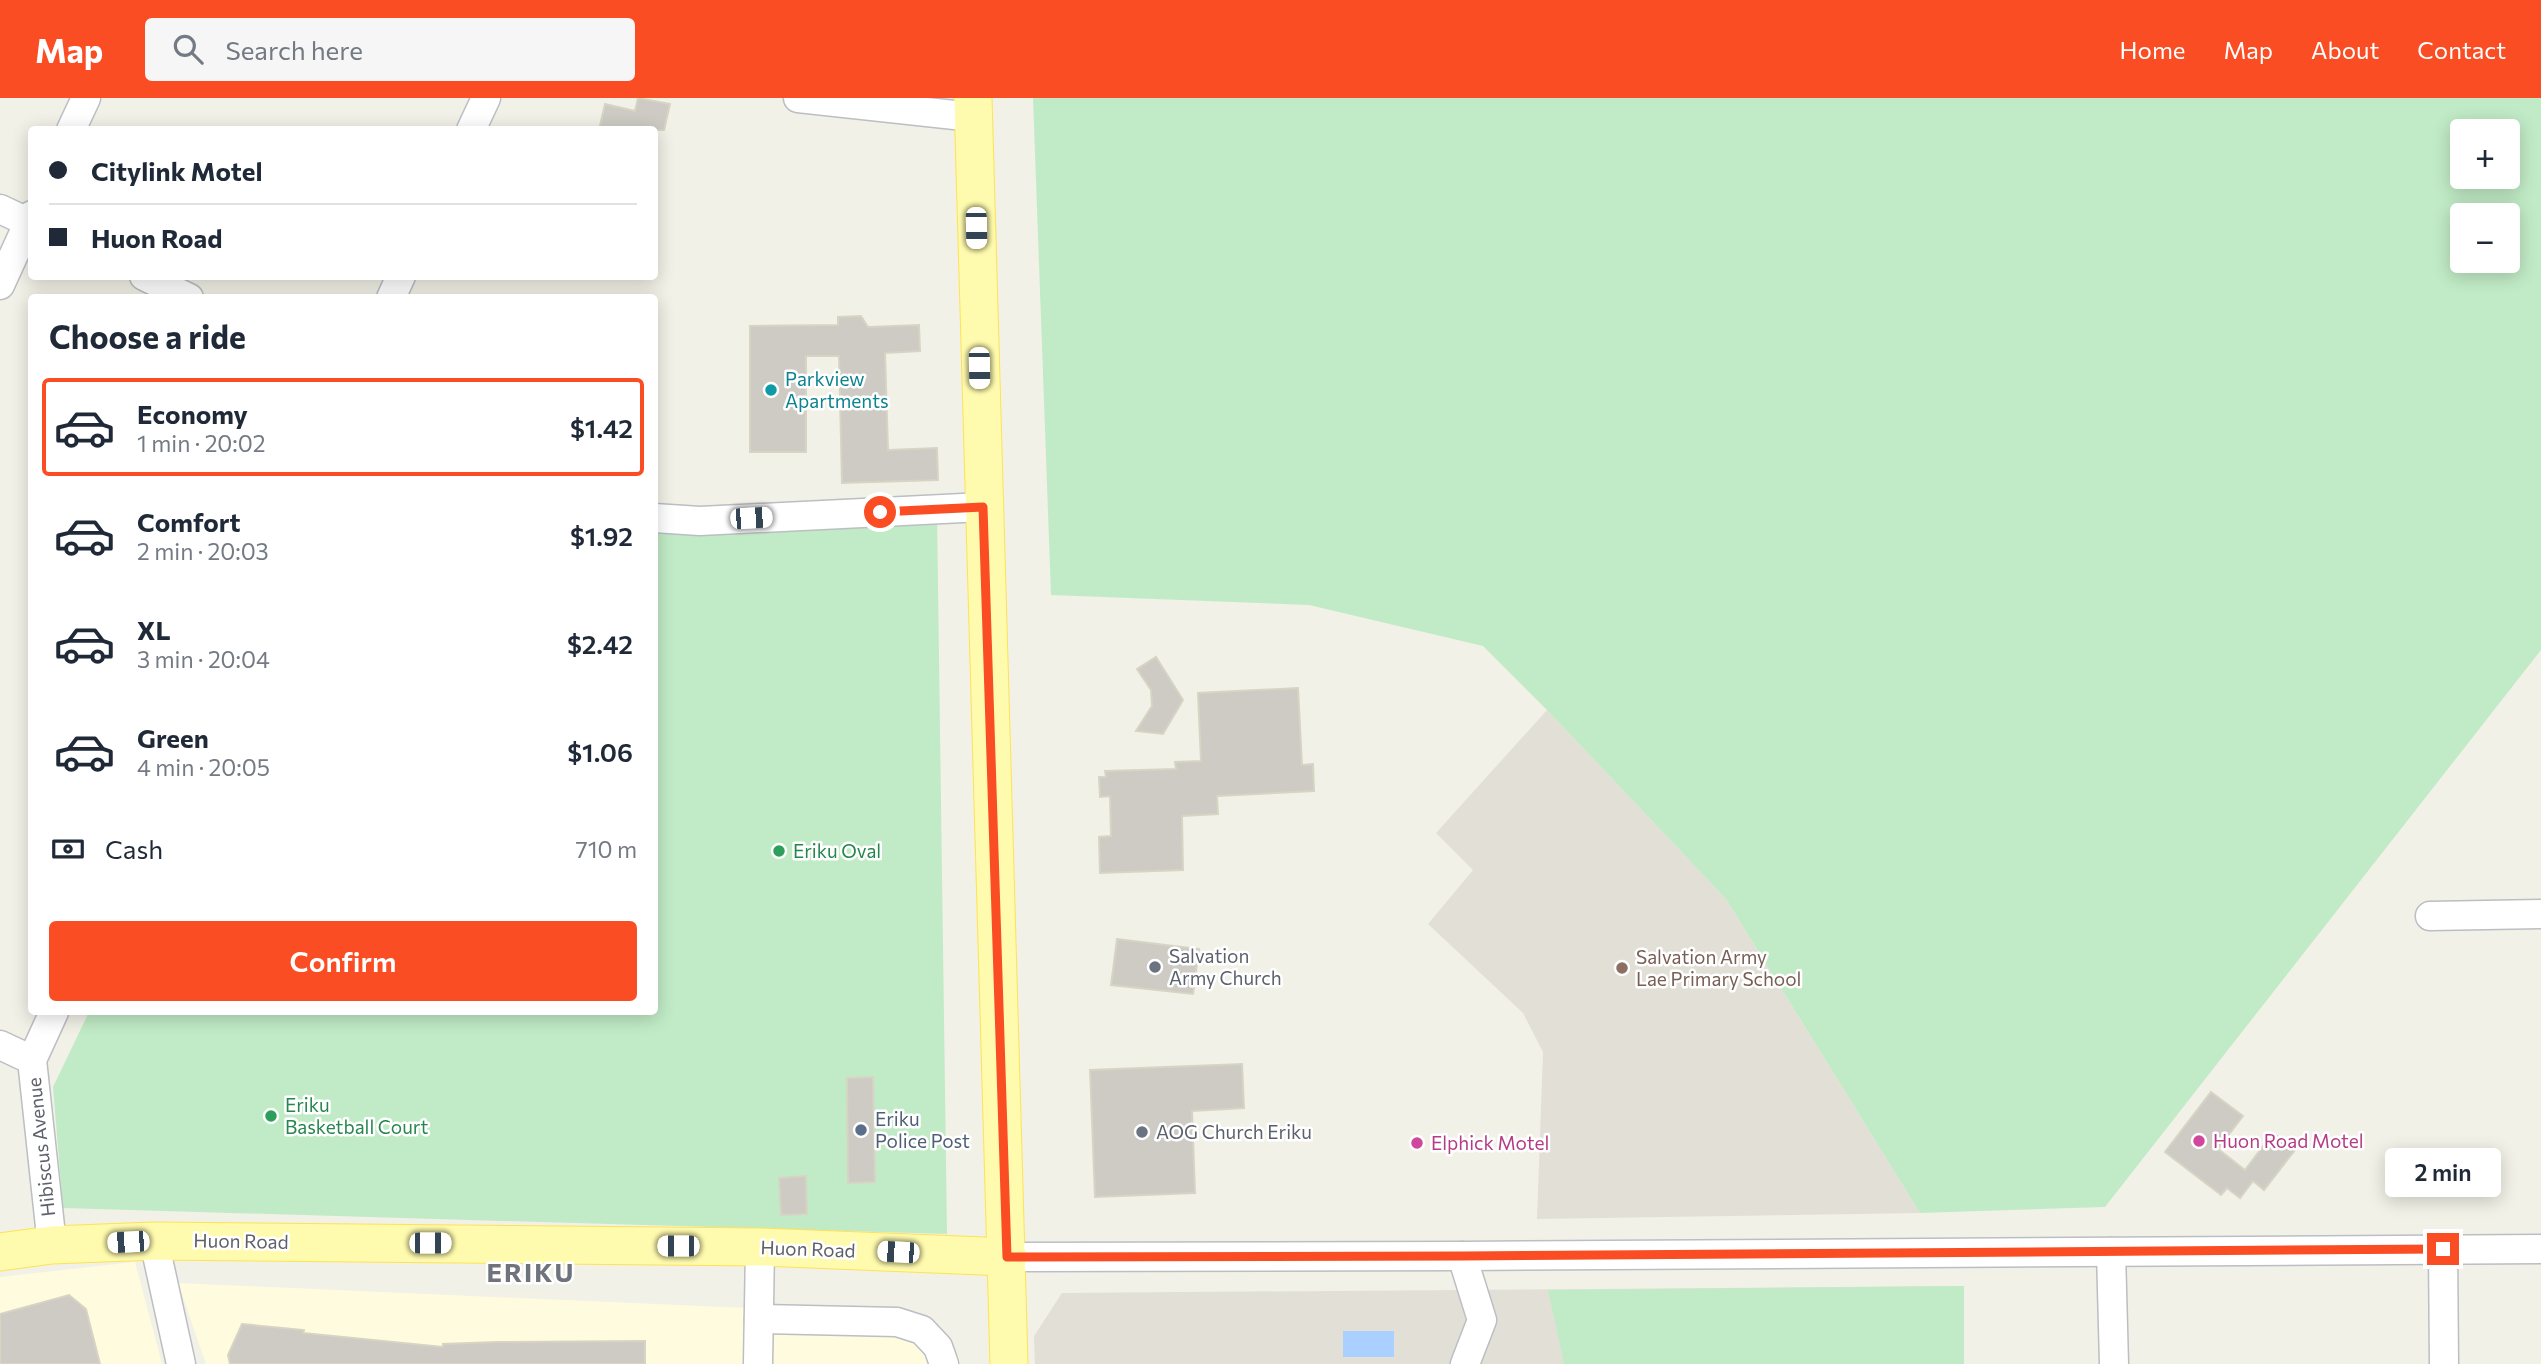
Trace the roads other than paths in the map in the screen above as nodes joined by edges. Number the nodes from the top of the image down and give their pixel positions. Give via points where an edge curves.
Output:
1 (86, 98) edge
2 (486, 98) edge
3 (798, 98) edge
4 (973, 107) edge
5 (73, 126) edge
6 (473, 126) edge
7 (0, 209) edge
8 (28, 220) edge
9 (28, 225) edge
10 (152, 280) edge
11 (0, 285) edge
12 (181, 294) edge
13 (983, 507) junction
14 (658, 519) edge
15 (2541, 914) edge
16 (2431, 915) dead end
17 (53, 1015) edge
18 (0, 1045) edge
19 (32, 1059) junction
20 (154, 1241) junction
21 (52, 1245) junction
22 (761, 1247) junction
23 (2443, 1249) junction
24 (2541, 1249) edge
25 (0, 1252) edge
26 (2111, 1252) junction
27 (1462, 1256) junction
28 (1007, 1257) junction
29 (759, 1319) junction
30 (181, 1364) edge
31 (758, 1364) edge
32 (944, 1364) edge
33 (1009, 1364) edge
34 (1465, 1364) edge
35 (2114, 1364) edge
36 (2444, 1364) edge

1 - 5 street
2 - 6 street
3 - 4 street
4 - 13 main road
7 - 8 street
9 - 11 street
10 - 12 street
13 - 14 street
13 - 28 main road
15 - 16 street
17 - 19 street, Hibiscus Avenue
18 - 19 street
19 - 21 street, Hibiscus Avenue
20 - 21 main road, Huon Road
20 - 22 main road, Huon Road
20 - 30 street
21 - 25 main road, Huon Road
22 - 28 main road, Huon Road
22 - 29 street
23 - 24 street, Huon Road
23 - 26 street, Huon Road
23 - 36 street
26 - 27 street, Huon Road
26 - 35 street
27 - 28 street, Huon Road
27 - 34 street via 1482,1320
28 - 33 main road
29 - 31 street
29 - 32 street via 897,1322 922,1330 938,1347

